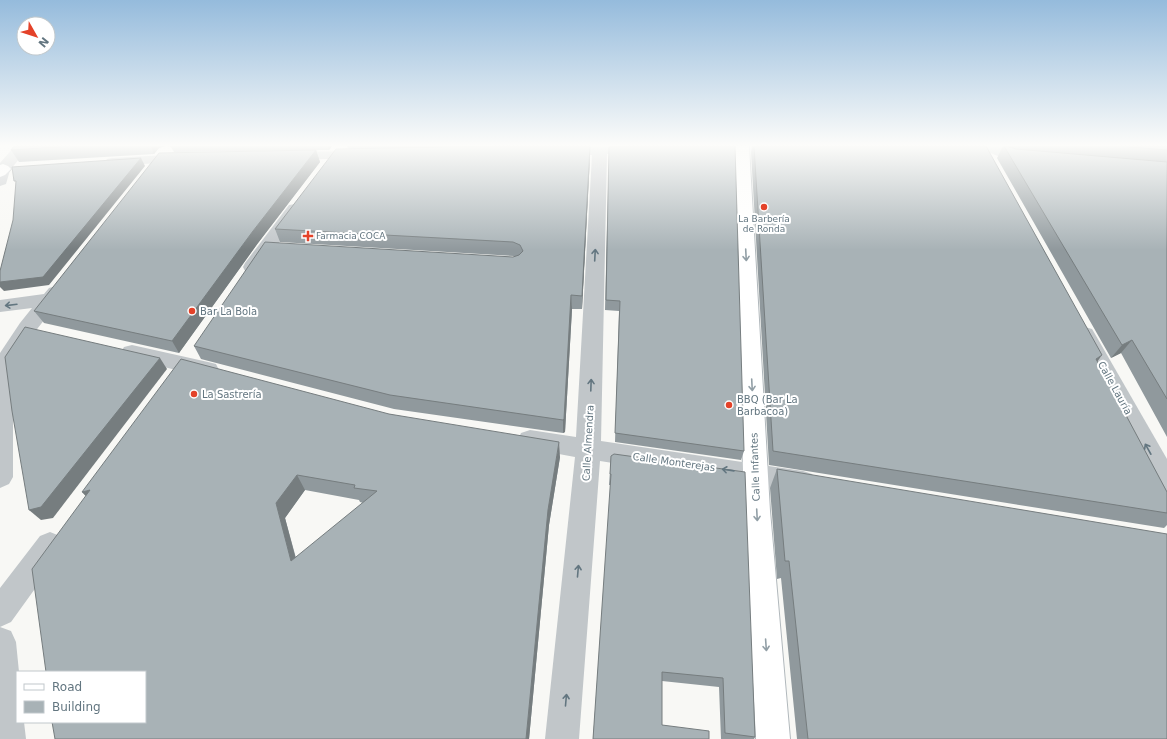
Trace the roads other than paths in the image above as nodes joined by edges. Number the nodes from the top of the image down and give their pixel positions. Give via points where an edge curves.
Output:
1 (599, 180) edge
2 (743, 180) edge
3 (307, 192) edge
4 (265, 248) junction
5 (288, 249) edge
6 (69, 275) edge
7 (243, 280) edge
8 (49, 300) junction
9 (0, 306) edge
10 (1075, 315) edge
11 (27, 328) junction
12 (50, 333) edge
13 (198, 345) edge
14 (110, 347) edge
15 (185, 364) junction
16 (230, 376) edge
17 (171, 384) edge
18 (511, 437) edge
19 (588, 450) junction
20 (756, 474) junction
21 (0, 477) edge
22 (1167, 483) edge
23 (826, 486) edge
24 (62, 529) edge
25 (0, 612) edge
26 (0, 642) edge
27 (9, 739) edge
28 (562, 739) edge
29 (773, 739) edge

19 -> 1 street, Calle Almendra
2 -> 20 street, Calle Infantes
3 - 4 street
4 - 5 street
4 - 7 street
6 - 8 street
8 -> 9 street
8 - 11 street
22 -> 10 street, Calle Lauría
11 - 12 street
11 - 21 street via 2,368
13 - 15 street
14 - 15 street
15 - 16 street
15 - 17 street
18 - 19 street, Calle Monterejas
20 -> 19 street, Calle Monterejas
28 -> 19 street, Calle Almendra
20 - 23 street, Calle Monterejas
20 -> 29 street, Calle Infantes
24 - 25 street
26 - 27 street

